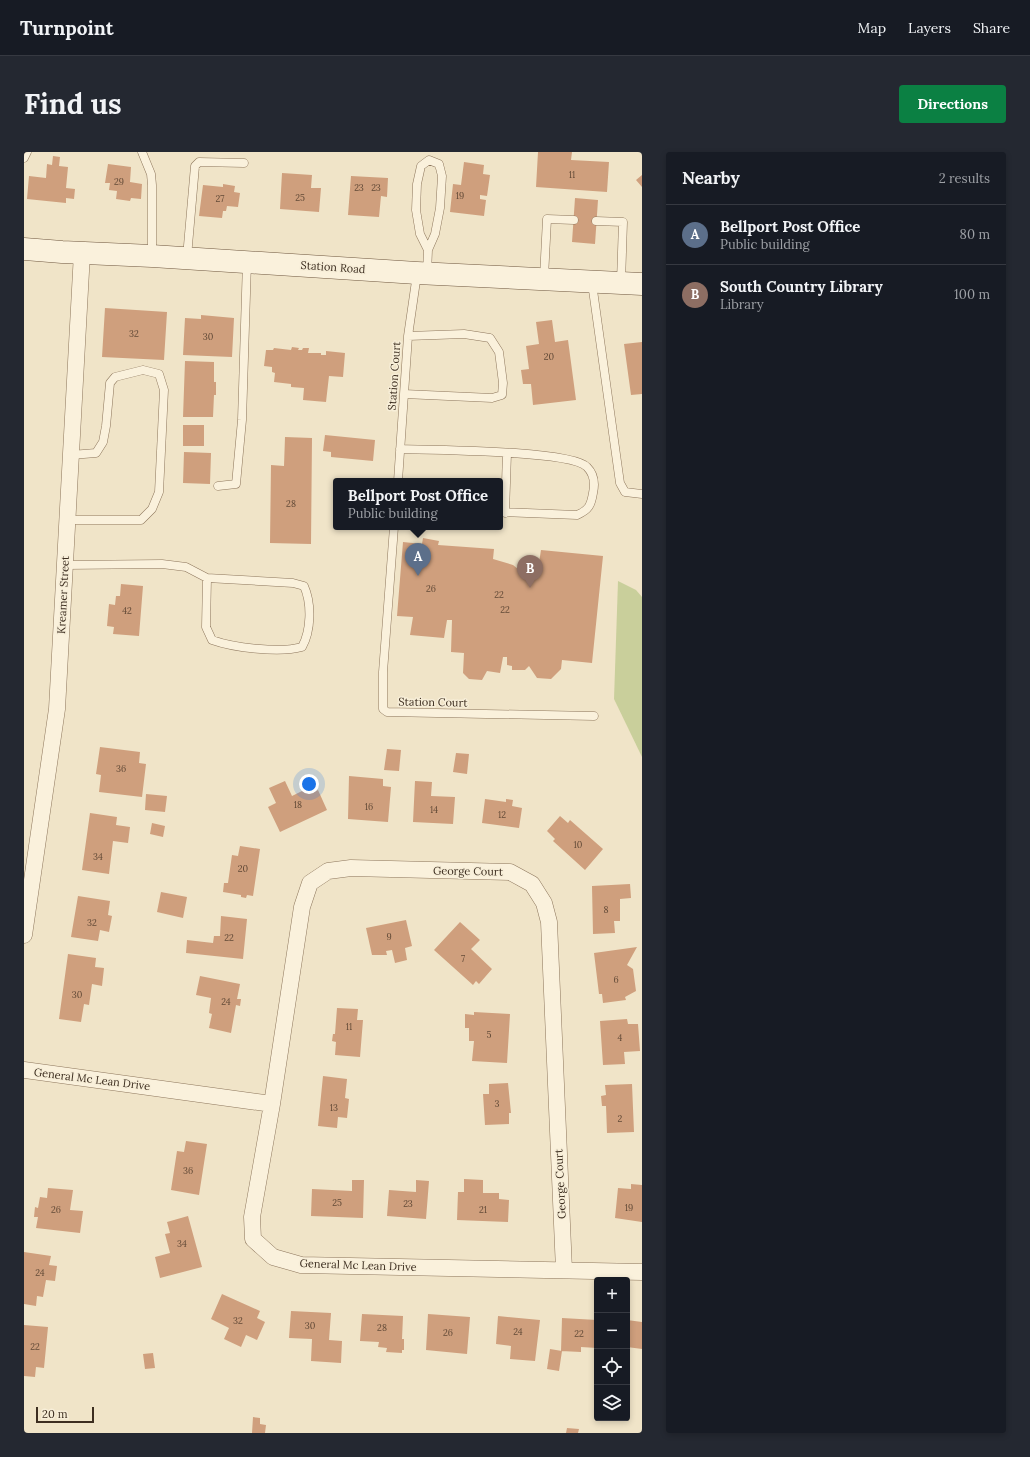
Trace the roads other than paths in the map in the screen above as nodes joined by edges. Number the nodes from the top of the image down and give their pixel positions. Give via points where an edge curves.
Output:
1 (26, 152) edge
2 (142, 152) edge
3 (24, 158) edge
4 (244, 163) dead end
5 (574, 220) dead end
6 (596, 221) dead end
7 (24, 249) edge
8 (428, 250) junction
9 (82, 253) junction
10 (152, 256) junction
11 (187, 258) junction
12 (246, 262) junction
13 (422, 273) junction
14 (544, 280) junction
15 (592, 282) junction
16 (620, 283) junction
17 (642, 284) edge
18 (408, 336) junction
19 (404, 394) junction
20 (400, 449) junction
21 (507, 453) junction
22 (71, 455) junction
23 (398, 478) edge
24 (218, 486) dead end
25 (642, 494) edge
26 (503, 512) edge
27 (67, 520) junction
28 (394, 530) edge
29 (65, 565) junction
30 (207, 578) junction
31 (594, 716) dead end
32 (24, 935) edge
33 (24, 1070) edge
34 (272, 1104) junction
35 (564, 1270) junction
36 (642, 1272) edge

1 - 3 lane
2 - 10 lane via 151,174
4 - 11 lane via 199,162 195,166
5 - 14 lane via 547,219
6 - 16 lane via 623,222
7 - 9 main road, Station Road
8 - 8 lane via 439,215 442,176 439,164 429,160 421,166 416,184 416,210 420,234
8 - 13 lane, Station Court
9 - 10 main road, Station Road
9 - 22 street, Kreamer Street
10 - 11 main road, Station Road
11 - 12 main road, Station Road
12 - 13 main road, Station Road
12 - 24 lane via 242,420 236,484
13 - 14 main road, Station Road
13 - 18 lane, Station Court
14 - 15 main road, Station Road
15 - 16 main road, Station Road
15 - 25 lane via 620,484 624,492
16 - 17 main road, Station Road
18 - 19 lane, Station Court
18 - 19 lane via 464,334 490,338 499,352 503,383 502,394 492,398
19 - 20 lane, Station Court
20 - 21 lane
20 - 23 lane, Station Court
21 - 26 lane
21 - 26 lane via 546,455 575,460 588,467 595,482 591,504 586,511 577,515
22 - 27 street, Kreamer Street
22 - 27 lane via 96,453 103,442 110,383 115,377 143,370 159,374 164,390 159,492 152,509 141,520
27 - 29 street, Kreamer Street
28 - 31 lane, Station Court via 383,672 383,709 387,712
29 - 30 lane via 162,564 186,567
29 - 32 street, Kreamer Street via 57,709
30 - 30 lane via 293,583 304,586 309,597 307,638 302,647 291,650 226,645 212,640 206,626
33 - 34 street, General Mc Lean Drive
34 - 35 street, General Mc Lean Drive via 252,1217 253,1239 273,1257 302,1265
34 - 35 street, George Court via 302,907 310,883 328,871 351,868 510,872 532,884 544,903 549,922
35 - 36 street, General Mc Lean Drive

